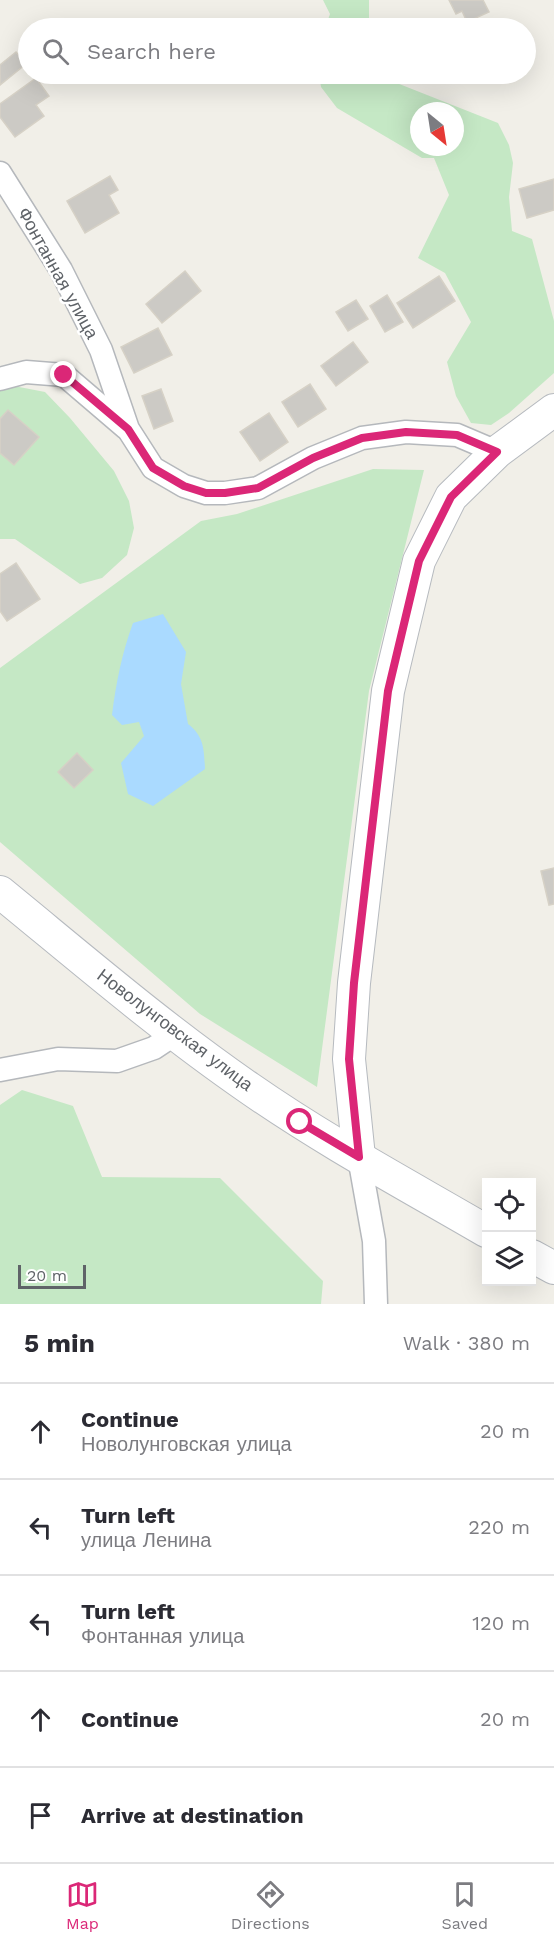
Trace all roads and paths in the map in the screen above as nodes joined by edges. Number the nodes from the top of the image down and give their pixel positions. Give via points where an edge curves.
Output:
1 (0, 173) edge
2 (106, 365) junction
3 (64, 375) junction
4 (0, 379) edge
5 (554, 410) edge
6 (128, 429) junction
7 (497, 452) junction
8 (0, 892) edge
9 (175, 1034) junction
10 (0, 1070) edge
11 (359, 1157) junction
12 (482, 1229) edge
13 (536, 1259) edge
14 (554, 1268) edge
15 (376, 1304) edge

1 - 2 street, Фонтанная улица via 62,270
2 - 3 street
2 - 6 street, Фонтанная улица
3 - 4 street via 26,372
3 - 6 street
5 - 7 street
6 - 7 street, Фонтанная улица via 153,468 184,486 206,493 258,488 313,458 362,438 406,432 457,435
7 - 11 street via 451,497 419,561 388,691 354,983 349,1059
8 - 9 street, Новолунговская улица
9 - 10 street via 154,1048 117,1061 58,1059
9 - 11 street, Новолунговская улица via 249,1088
11 - 12 street, Новолунговская улица
11 - 15 street via 374,1241
13 - 14 street

